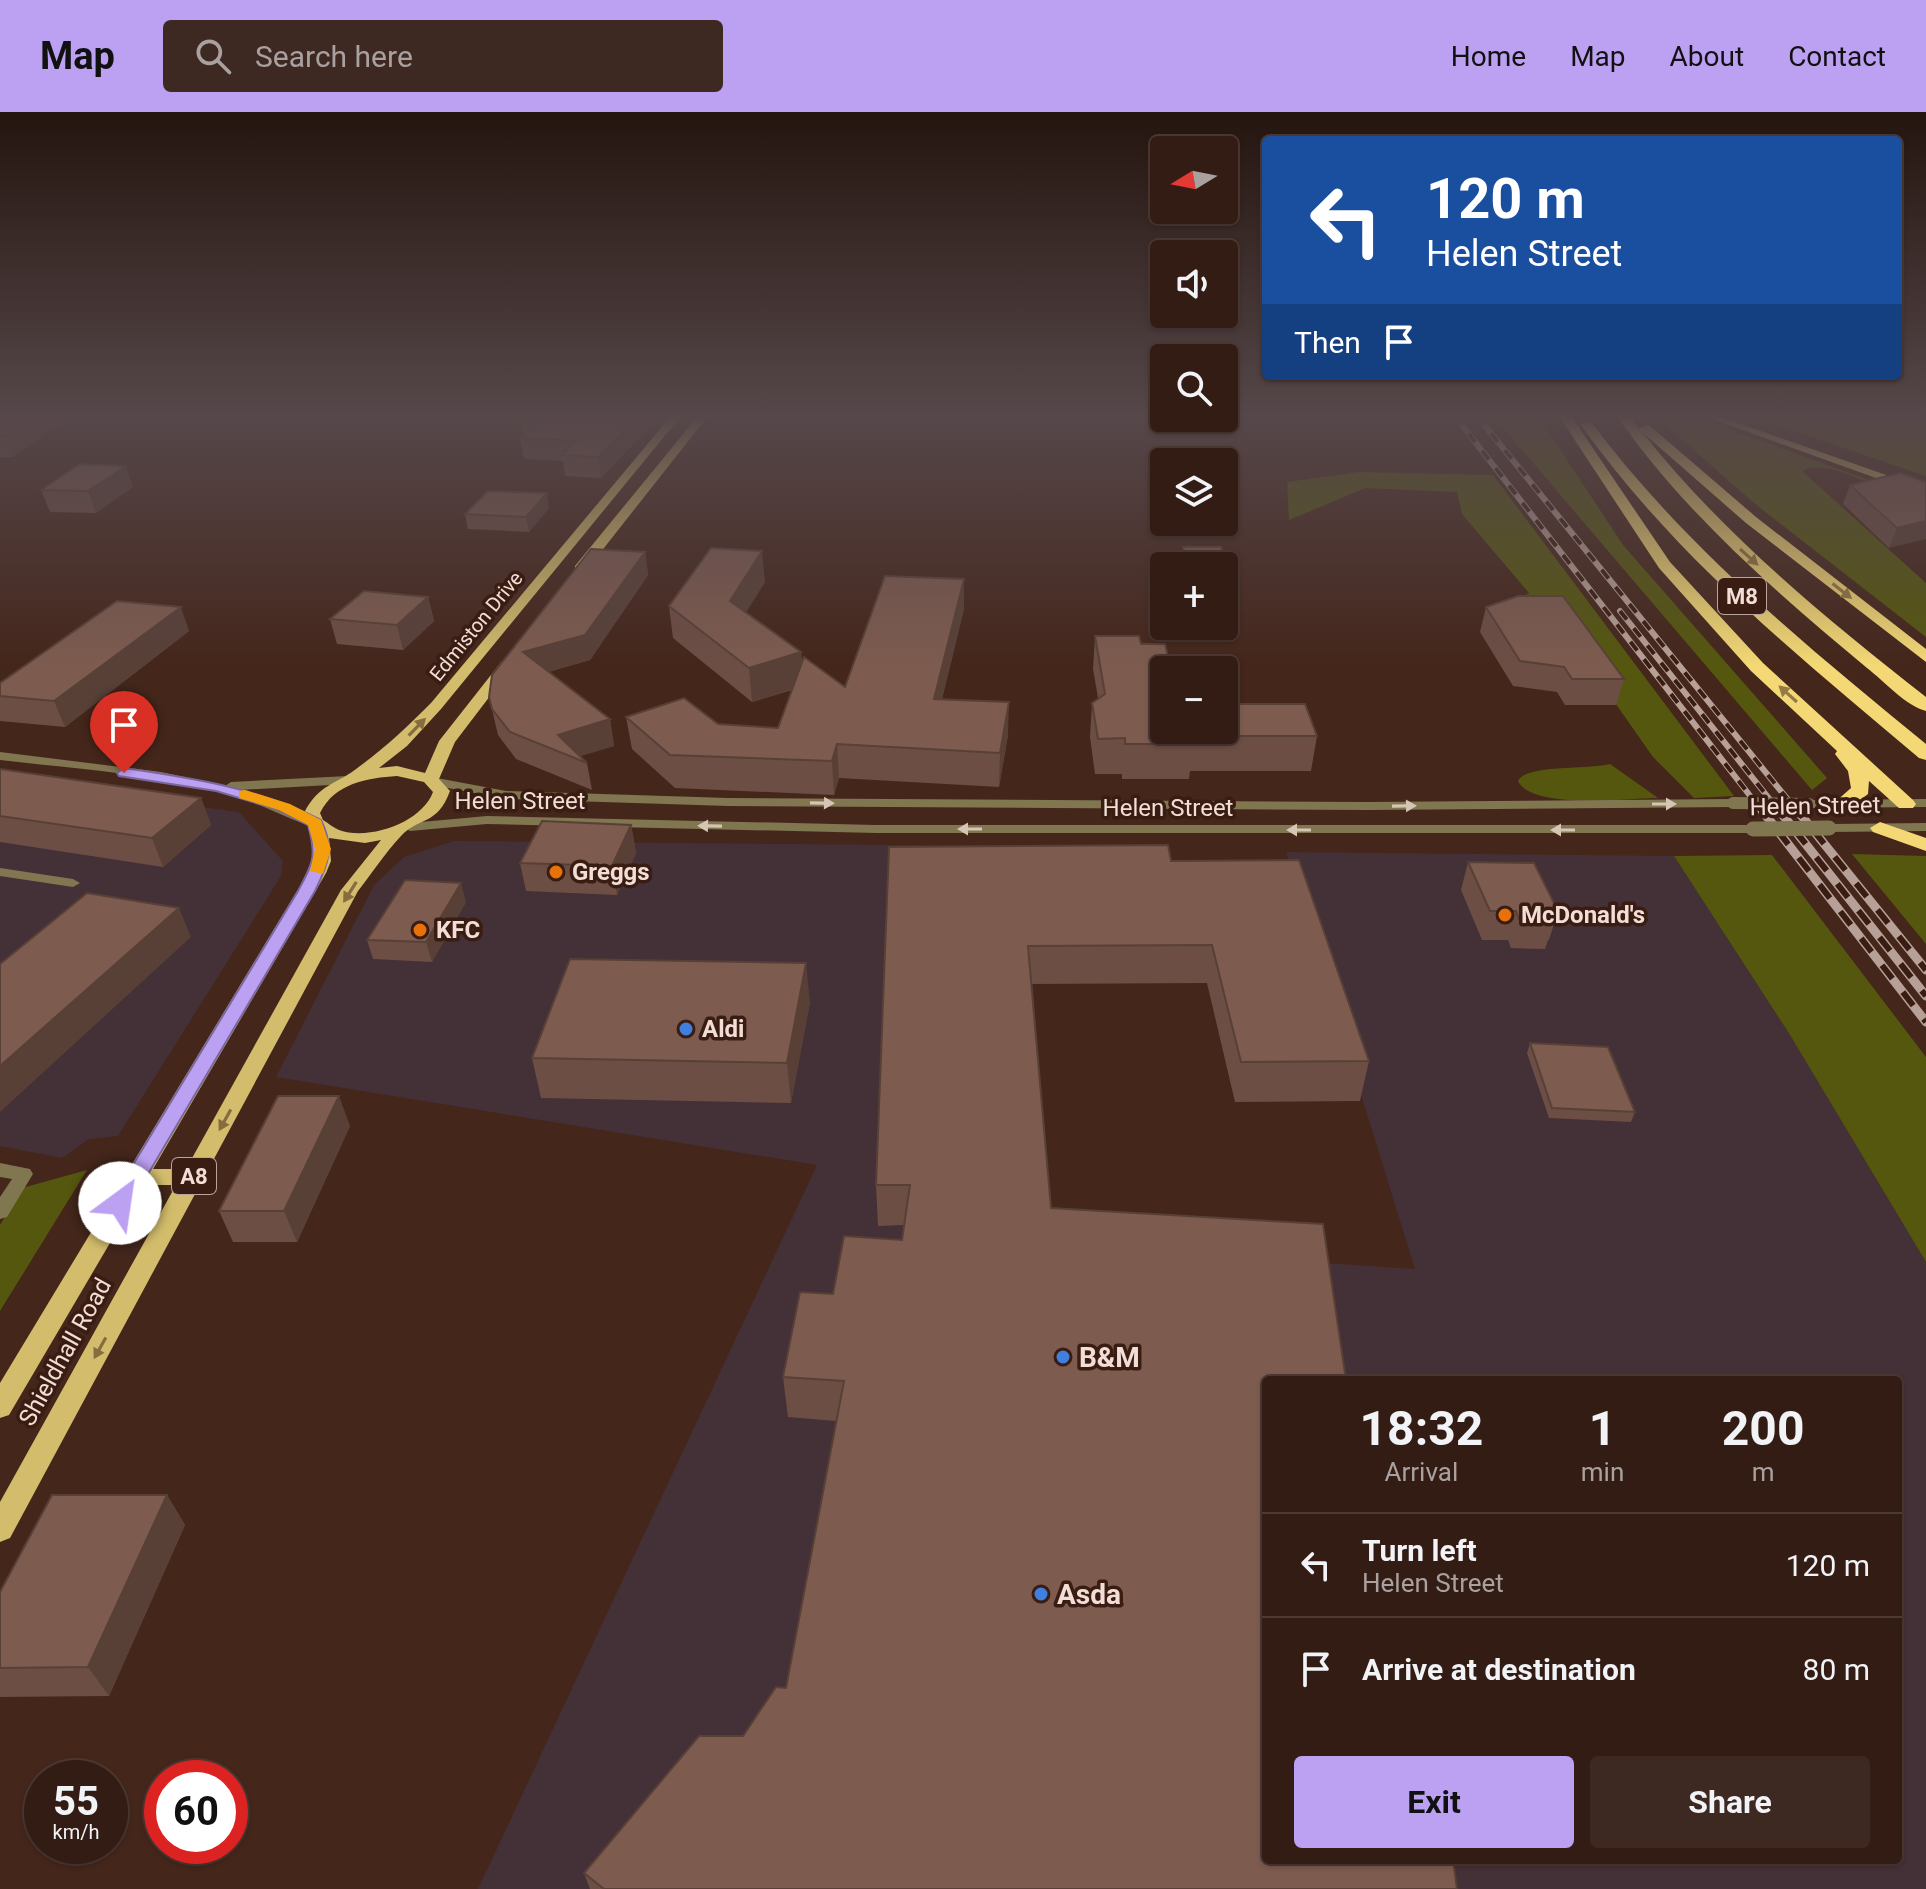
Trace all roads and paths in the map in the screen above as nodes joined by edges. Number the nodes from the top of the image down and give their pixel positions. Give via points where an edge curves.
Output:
1 (607, 499) edge
2 (636, 499) edge
3 (1620, 499) edge
4 (1647, 499) edge
5 (1691, 499) edge
6 (1726, 499) edge
7 (571, 581) edge
8 (517, 651) edge
9 (1926, 657) edge
10 (1926, 706) edge
11 (1827, 729) junction
12 (1926, 754) edge
13 (0, 756) edge
14 (353, 778) junction
15 (434, 780) junction
16 (218, 787) junction
17 (1844, 803) junction
18 (1926, 803) edge
19 (1906, 804) junction
20 (1926, 816) edge
21 (317, 825) junction
22 (1926, 827) edge
23 (404, 828) junction
24 (1880, 828) junction
25 (1926, 845) edge
26 (0, 872) edge
27 (73, 883) dead end
28 (0, 1170) edge
29 (135, 1177) junction
30 (194, 1177) junction
31 (0, 1212) edge
32 (0, 1407) edge
33 (0, 1529) edge

14 -> 1 main road, Edmiston Drive via 401,743 436,706
2 - 7 main road
11 -> 3 highway via 1757,667 1664,565
4 - 12 highway, M8 via 1810,657
5 -> 10 highway, M8 via 1734,543
6 -> 9 highway
8 - 15 main road, Edmiston Drive via 447,741
11 - 17 highway via 1858,771 1861,790
11 - 19 highway
13 - 16 street
14 - 15 main road via 397,771
14 - 16 street
14 - 21 main road, Edmiston Drive via 315,803
15 -> 17 street, Helen Street, bridge via 506,795 728,802
15 - 23 main road, Edmiston Drive via 442,797 437,808
16 - 21 street via 284,807
17 - 19 street, Helen Street
18 - 19 street, Helen Street
19 - 20 street
21 - 23 main road via 359,837
21 - 29 main road, Shieldhall Road / A8 via 322,861 317,873
22 - 24 street, Helen Street
24 -> 23 street, Helen Street, bridge via 876,829 487,820
23 -> 30 main road, Shieldhall Road / A8 via 350,890
24 - 25 highway
26 - 27 street
28 - 31 street via 24,1174
29 - 30 main road
29 - 32 main road, Shieldhall Road / A8
30 -> 33 main road, Shieldhall Road / A8

